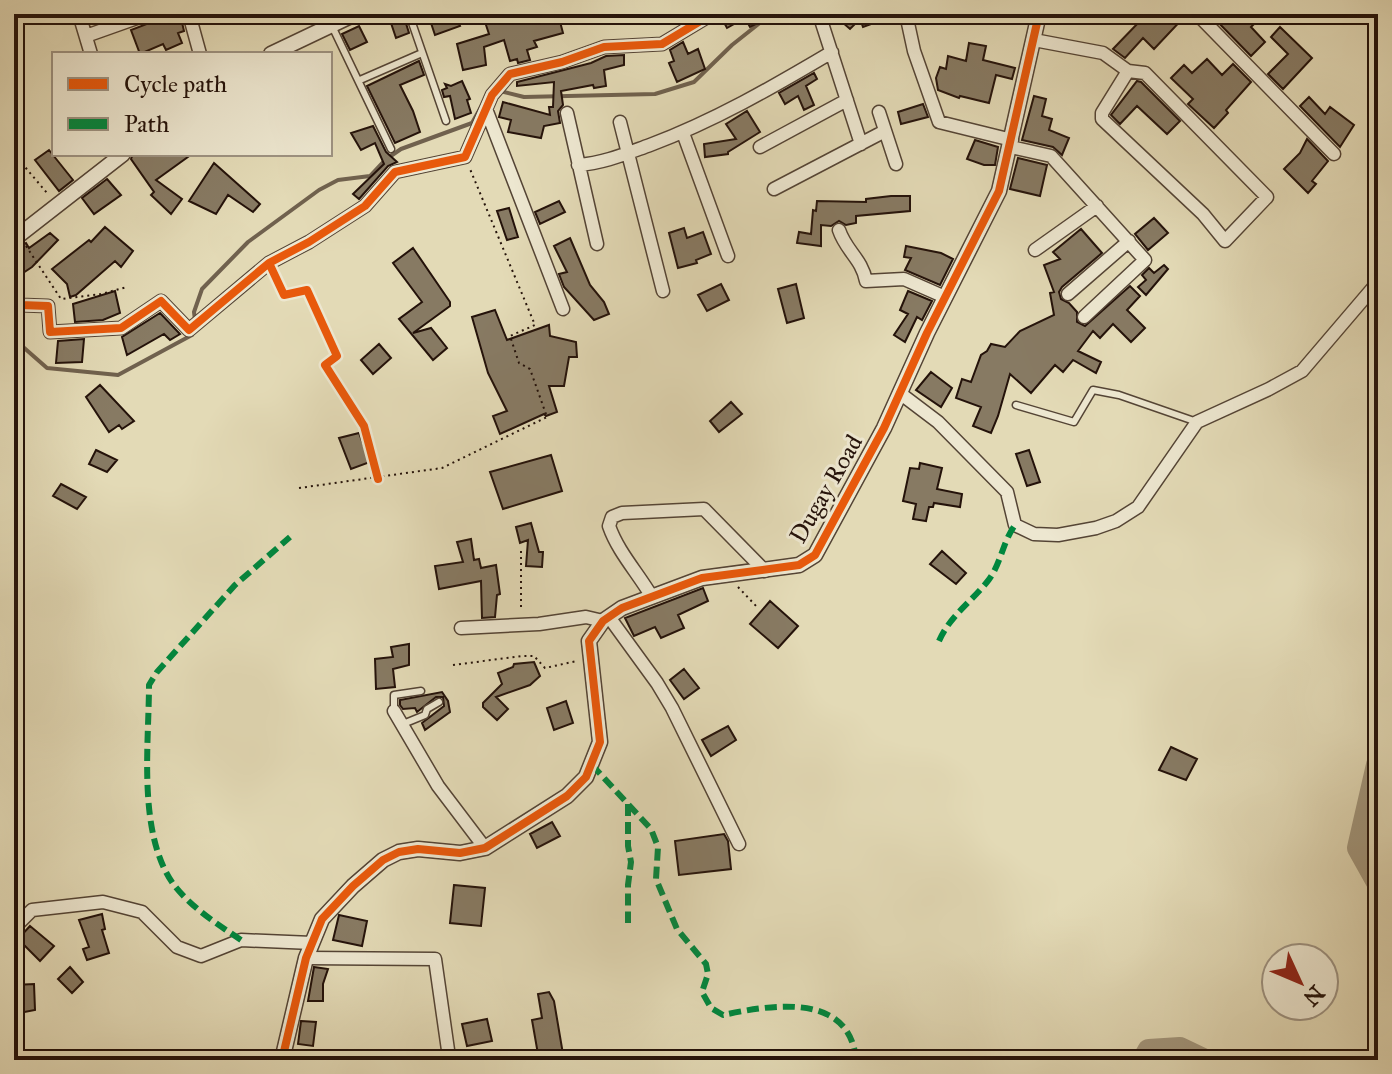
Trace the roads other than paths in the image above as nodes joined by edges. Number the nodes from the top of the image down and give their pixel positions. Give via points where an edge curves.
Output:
1 (79, 14) edge
2 (148, 14) edge
3 (189, 14) edge
4 (355, 14) edge
5 (409, 14) edge
6 (712, 14) edge
7 (819, 14) edge
8 (906, 14) edge
9 (1039, 14) edge
10 (1197, 14) edge
11 (331, 25) junction
12 (86, 36) junction
13 (1034, 40) junction
14 (90, 52) edge
15 (199, 52) edge
16 (275, 52) edge
17 (832, 52) junction
18 (422, 53) junction
19 (1128, 71) junction
20 (360, 80) junction
21 (847, 100) junction
22 (486, 109) junction
23 (879, 112) dead end
24 (567, 113) dead end
25 (446, 121) dead end
26 (620, 122) dead end
27 (885, 131) junction
28 (683, 133) junction
29 (1012, 143) junction
30 (861, 144) junction
31 (760, 147) dead end
32 (391, 149) dead end
33 (628, 154) junction
34 (1334, 154) dead end
35 (120, 156) edge
36 (896, 164) dead end
37 (578, 165) junction
38 (774, 189) dead end
39 (1097, 206) junction
40 (839, 230) dead end
41 (15, 238) edge
42 (1129, 241) junction
43 (597, 244) dead end
44 (1035, 250) dead end
45 (728, 256) dead end
46 (1378, 282) edge
47 (663, 291) dead end
48 (14, 292) edge
49 (1068, 294) dead end
50 (945, 297) junction
51 (563, 309) dead end
52 (1084, 317) dead end
53 (901, 394) junction
54 (1016, 405) dead end
55 (1197, 422) junction
56 (765, 571) junction
57 (652, 597) junction
58 (606, 619) junction
59 (461, 628) dead end
60 (421, 691) dead end
61 (439, 702) dead end
62 (394, 711) joint
63 (402, 725) junction
64 (739, 844) dead end
65 (485, 848) junction
66 (14, 928) edge
67 (312, 943) junction
68 (306, 958) junction
69 (448, 1050) dead end
70 (282, 1060) edge

1 - 12 street
2 - 12 street
3 - 15 street
4 - 11 street
5 - 18 lane
6 - 22 street via 662,44 604,47 510,74
7 - 17 street
8 - 29 street via 939,122
9 - 13 street, Dugay Road
10 - 34 street
11 - 16 street
11 - 20 lane
12 - 14 street
13 - 19 street via 1103,53
13 - 29 street, Dugay Road
17 - 21 street
17 - 28 street
18 - 20 lane
18 - 25 lane
19 - 19 street via 1102,119 1225,241 1267,197 1145,73
20 - 32 lane
21 - 30 street
21 - 31 street
22 - 48 street via 465,157 395,172 365,206 269,263 194,326 161,301 121,328 50,332 48,306 20,305
22 - 51 street
23 - 27 street
24 - 37 street
26 - 33 street
27 - 30 street
27 - 36 street
28 - 33 street
28 - 45 street
29 - 39 street via 1051,156
29 - 50 street, Dugay Road via 999,191
30 - 38 street
33 - 37 street
33 - 47 street
35 - 41 street
37 - 43 street
39 - 42 street
39 - 44 street
40 - 50 street via 844,245 863,266 866,281 904,279
42 - 49 street
42 - 52 street via 1145,260
46 - 55 street via 1302,371
50 - 53 street, Dugay Road
53 - 55 street via 976,459 1007,492 1015,525 1034,534 1096,528 1138,507
53 - 56 street, Dugay Road via 815,555 799,565
54 - 55 lane via 1074,422 1093,390
56 - 57 street, Dugay Road via 702,578
56 - 57 street via 704,509 612,517 614,539
57 - 58 street, Dugay Road
58 - 59 street
58 - 64 street via 672,708
58 - 65 street via 589,641 600,742 586,777 567,796
60 - 62 lane via 394,695
61 - 63 lane
62 - 63 street
63 - 65 street via 438,786
65 - 67 street via 460,853 418,849 383,860 322,919
66 - 67 street via 32,910 103,902 142,912 177,947 201,956 241,940
67 - 68 street
68 - 69 street via 435,959
68 - 70 street

